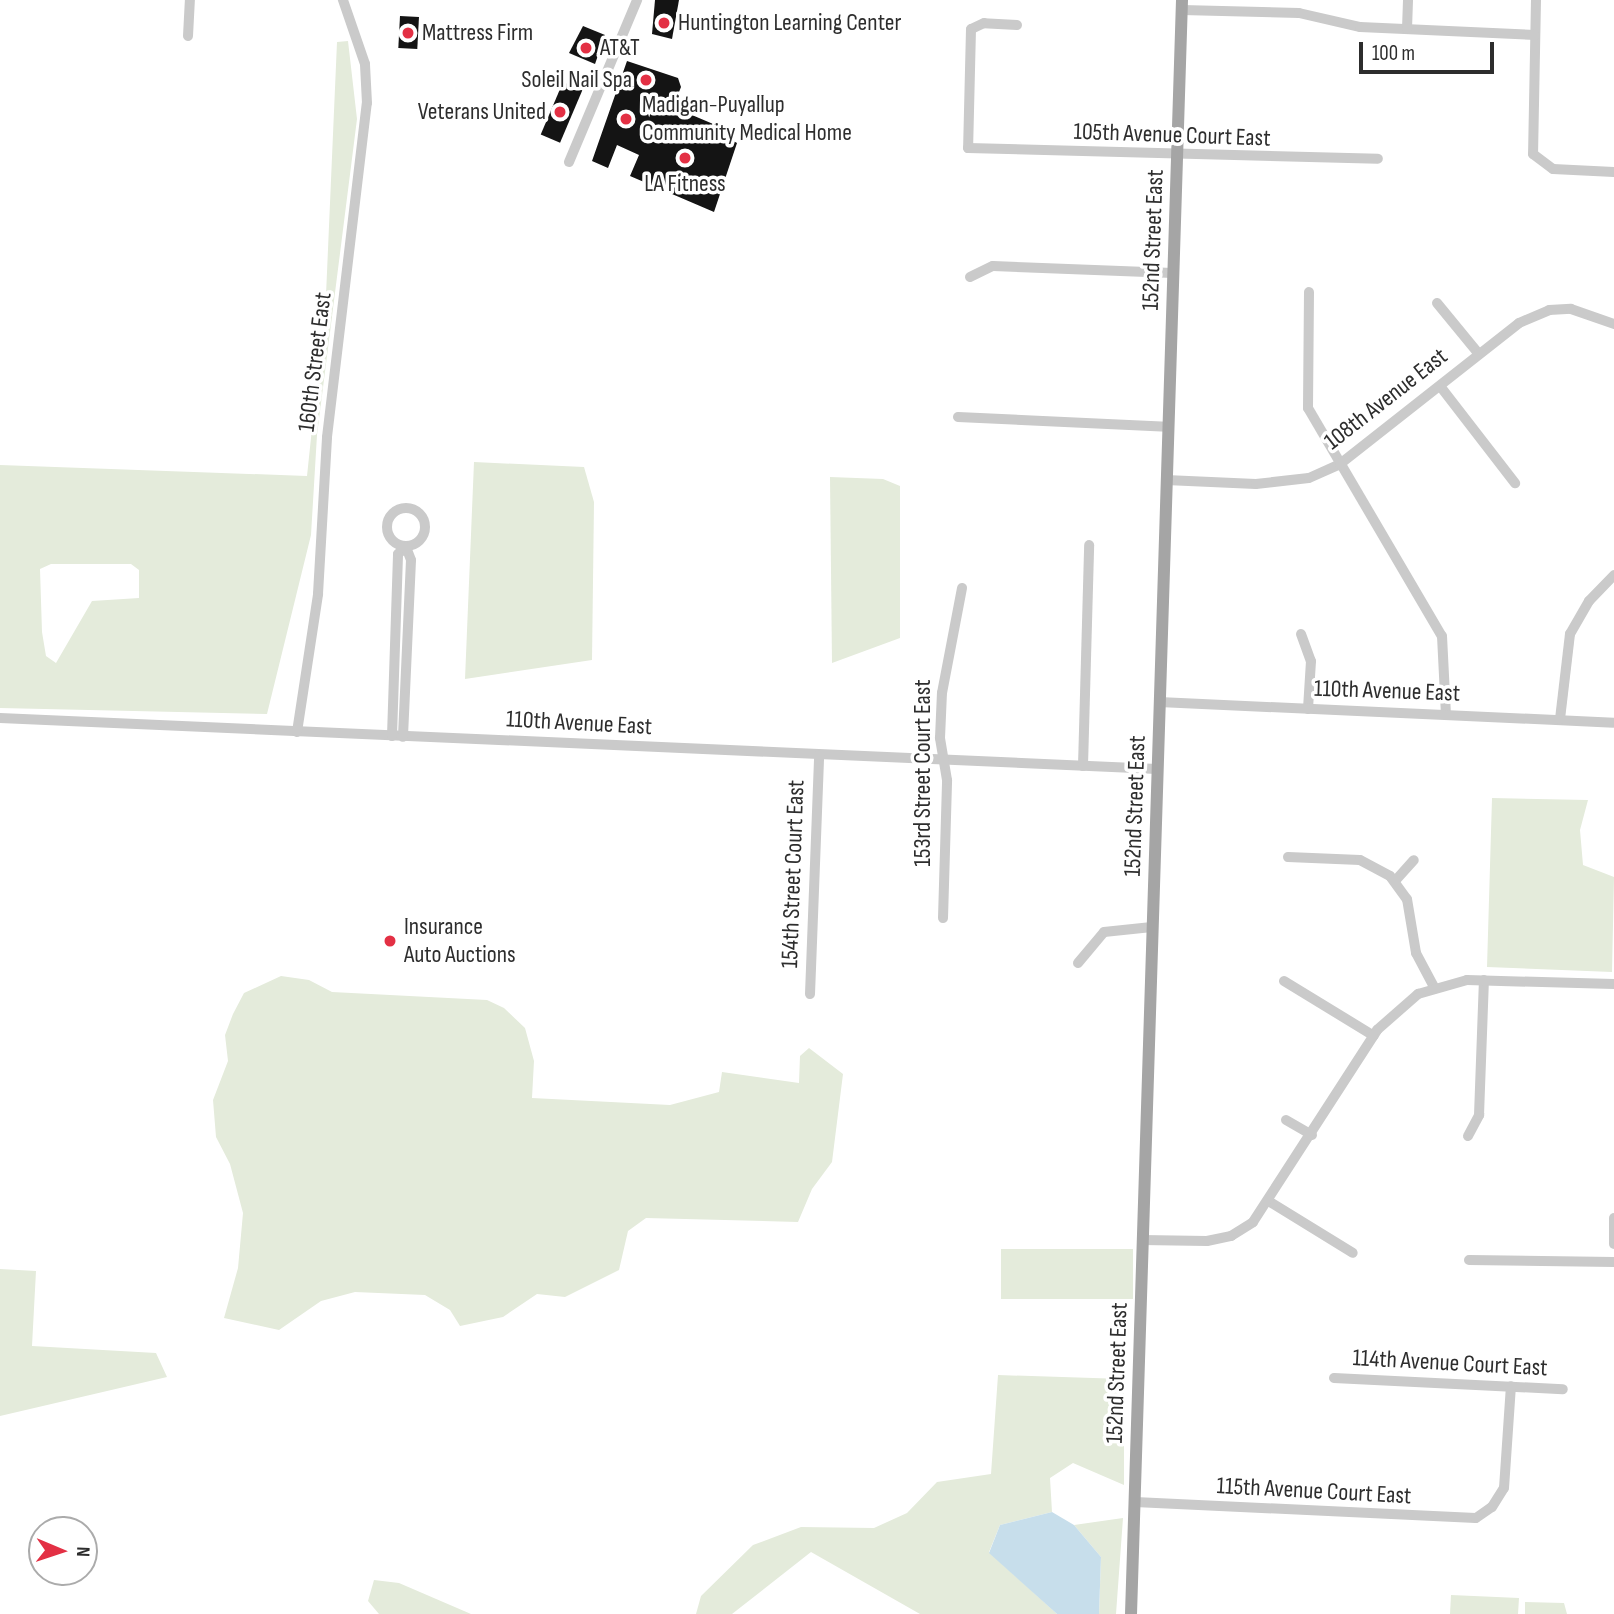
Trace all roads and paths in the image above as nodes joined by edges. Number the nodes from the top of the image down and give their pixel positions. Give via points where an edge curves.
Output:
1 (190, 0) edge
2 (343, 0) edge
3 (637, 0) edge
4 (1408, 0) edge
5 (1536, 0) edge
6 (1182, 5) edge
7 (1017, 25) dead end
8 (1407, 29) junction
9 (1535, 35) junction
10 (188, 36) dead end
11 (1177, 157) junction
12 (1377, 159) dead end
13 (569, 162) dead end
14 (1614, 172) edge
15 (1173, 273) junction
16 (970, 276) dead end
17 (1309, 292) dead end
18 (1437, 303) dead end
19 (1614, 324) edge
20 (1478, 353) junction
21 (1440, 386) junction
22 (958, 417) dead end
23 (1167, 427) junction
24 (1340, 464) junction
25 (1166, 480) junction
26 (1515, 483) dead end
27 (1089, 545) dead end
28 (405, 547) junction
29 (1614, 575) edge
30 (962, 588) dead end
31 (1301, 634) dead end
32 (1159, 702) junction
33 (1308, 709) junction
34 (1446, 714) junction
35 (0, 718) edge
36 (1560, 719) junction
37 (1614, 723) edge
38 (297, 732) junction
39 (392, 736) junction
40 (403, 737) junction
41 (819, 755) junction
42 (942, 762) junction
43 (1083, 766) junction
44 (1157, 769) junction
45 (1288, 857) dead end
46 (1414, 860) dead end
47 (1395, 881) junction
48 (943, 918) dead end
49 (1152, 927) junction
50 (1078, 963) dead end
51 (1484, 980) junction
52 (1284, 981) dead end
53 (1614, 984) edge
54 (1434, 987) junction
55 (810, 994) dead end
56 (1374, 1036) junction
57 (1286, 1120) dead end
58 (1312, 1135) junction
59 (1468, 1136) dead end
60 (1270, 1202) junction
61 (1614, 1218) edge
62 (1142, 1240) junction
63 (1614, 1244) edge
64 (1353, 1253) dead end
65 (1469, 1260) dead end
66 (1614, 1262) edge
67 (1334, 1378) dead end
68 (1511, 1387) junction
69 (1563, 1389) dead end
70 (1135, 1502) junction
71 (1131, 1614) edge

1 - 10 street
2 - 38 street, 160th Street East via 365,64 367,103 327,437 318,594
3 - 13 street
4 - 8 street
5 - 9 street
6 - 8 street via 1300,13 1360,27
6 - 11 main road, 152nd Street East
7 - 11 street, 105th Avenue Court East via 984,23 971,29 966,145
8 - 9 street
9 - 14 street via 1531,147 1538,162 1553,169
11 - 12 street, 105th Avenue Court East
11 - 15 main road, 152nd Street East
15 - 16 street via 993,266
15 - 23 main road, 152nd Street East
17 - 24 street via 1308,408
18 - 20 street
19 - 20 street, 108th Avenue East via 1584,310 1549,310 1518,323
20 - 21 street, 108th Avenue East
21 - 24 street, 108th Avenue East
21 - 26 street
22 - 23 street
23 - 25 main road, 152nd Street East
24 - 25 street, 108th Avenue East via 1288,482
24 - 34 street via 1442,636
25 - 32 main road, 152nd Street East
27 - 43 street
28 - 28 street via 418,543 425,526 420,514 402,508 391,514 387,532
28 - 39 street via 398,554
28 - 40 street via 411,560
29 - 36 street via 1589,601 1570,634
30 - 42 street, 153rd Street Court East via 945,657
31 - 33 street via 1311,661
32 - 33 street, 110th Avenue East
32 - 44 main road, 152nd Street East
33 - 34 street, 110th Avenue East
34 - 36 street, 110th Avenue East
35 - 38 street, 110th Avenue East
36 - 37 street, 110th Avenue East
38 - 39 street, 110th Avenue East
39 - 40 street, 110th Avenue East
40 - 41 street, 110th Avenue East
41 - 42 street, 110th Avenue East
41 - 55 street, 154th Street Court East
42 - 43 street, 110th Avenue East
42 - 48 street, 153rd Street Court East via 947,780
43 - 44 street, 110th Avenue East
44 - 49 main road, 152nd Street East
45 - 47 street via 1360,860
46 - 47 street
47 - 54 street via 1411,910 1416,953
49 - 50 street via 1104,932
49 - 62 main road, 152nd Street East
51 - 53 street
51 - 54 street
51 - 59 street via 1479,1115
52 - 56 street
54 - 56 street via 1397,1009
56 - 58 street
57 - 58 street
58 - 60 street
60 - 62 street via 1231,1236
60 - 64 street
61 - 63 street
62 - 70 main road, 152nd Street East
65 - 66 street
67 - 68 street, 114th Avenue Court East
68 - 69 street, 114th Avenue Court East
68 - 70 street, 115th Avenue Court East via 1506,1480 1489,1510 1461,1521
70 - 71 main road, 152nd Street East

